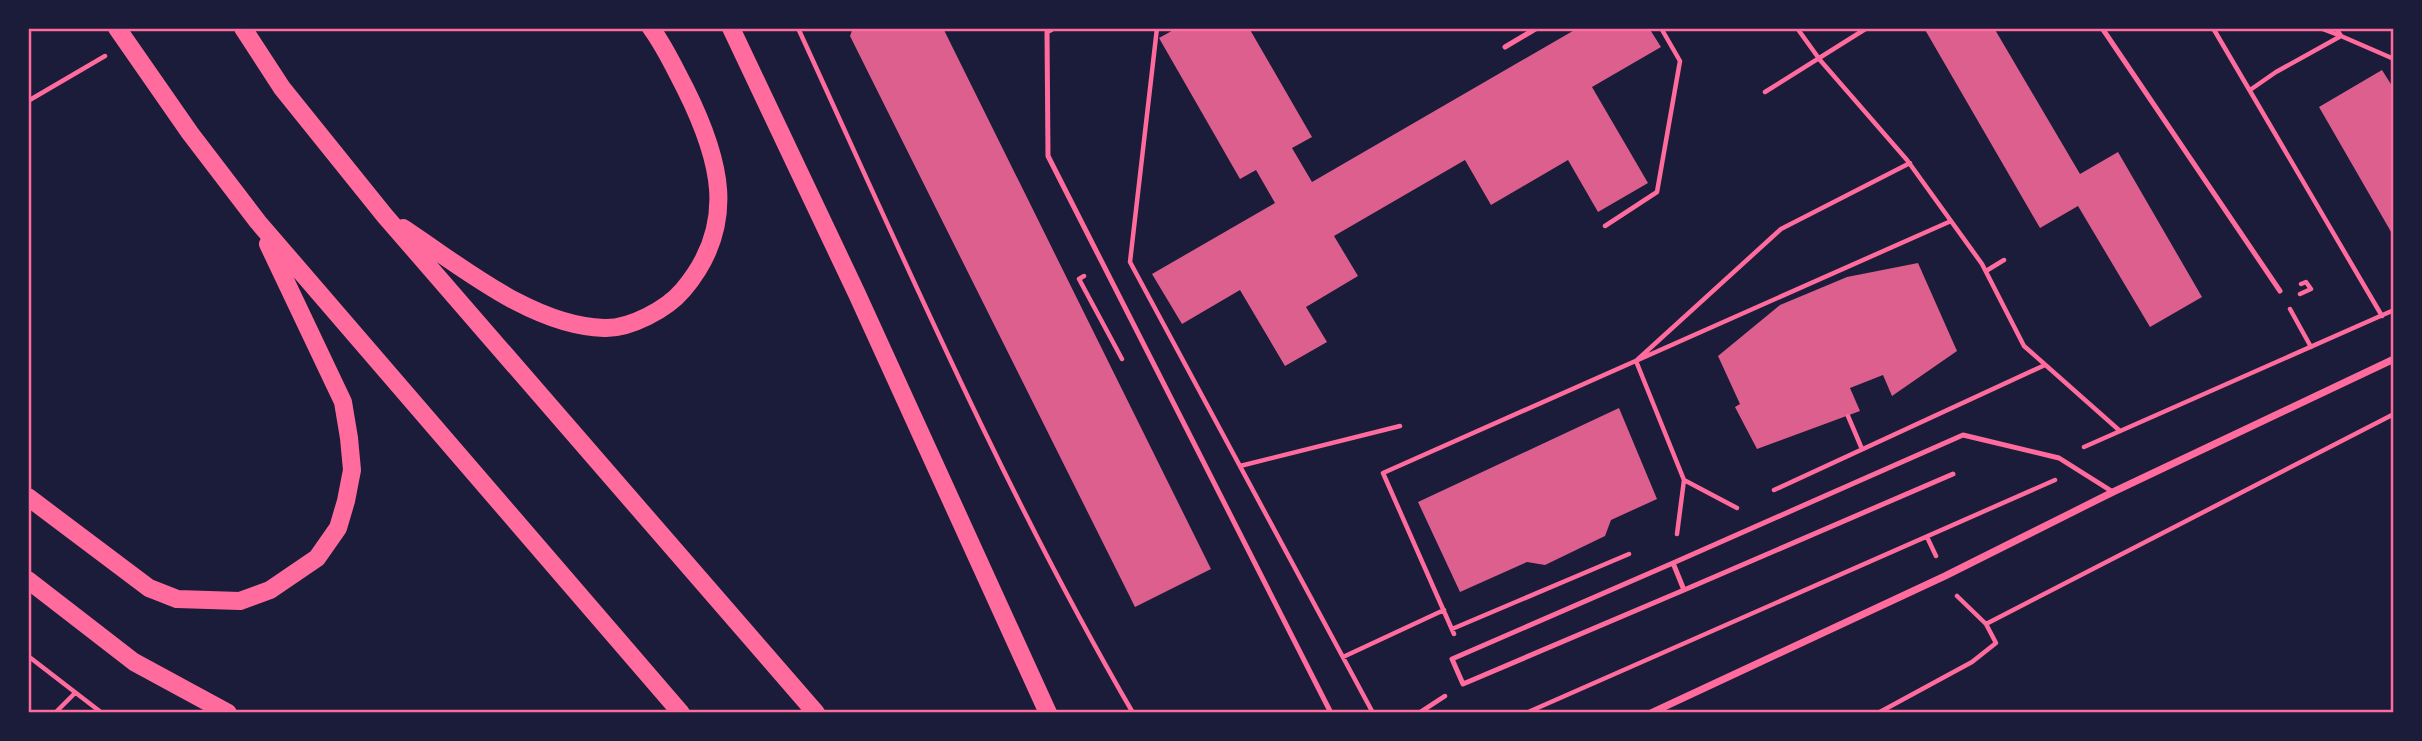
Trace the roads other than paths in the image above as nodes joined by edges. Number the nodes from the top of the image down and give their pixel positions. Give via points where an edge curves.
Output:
1 (117, 28) edge
2 (243, 28) edge
3 (651, 28) edge
4 (731, 28) edge
5 (1054, 28) edge
6 (1537, 28) edge
7 (2102, 28) edge
8 (1505, 47) dead end
9 (385, 216) junction
10 (258, 222) junction
11 (2280, 291) dead end
12 (2394, 359) edge
13 (1953, 474) dead end
14 (2113, 492) junction
15 (28, 497) edge
16 (1673, 563) junction
17 (28, 580) edge
18 (1684, 590) junction
19 (228, 713) edge
20 (681, 713) edge
21 (816, 713) edge
22 (1048, 713) edge
23 (1331, 713) edge
24 (1651, 713) edge

1 - 10 main road
2 - 9 main road via 282,88
3 - 9 main road via 704,125 720,198 711,246 695,276 673,302 634,322 606,329 568,323 519,304
4 - 22 main road
5 - 23 lane via 1047,32 1048,156
6 - 8 lane
7 - 11 lane
9 - 21 main road
10 - 15 main road via 343,402 352,470 338,528 317,558 270,590 240,601 177,599 149,588
10 - 20 main road
12 - 14 street
13 - 18 lane
14 - 16 lane via 2059,458 1964,435
14 - 24 street
16 - 18 lane
16 - 18 lane via 1452,659 1464,684
17 - 19 main road via 134,662

